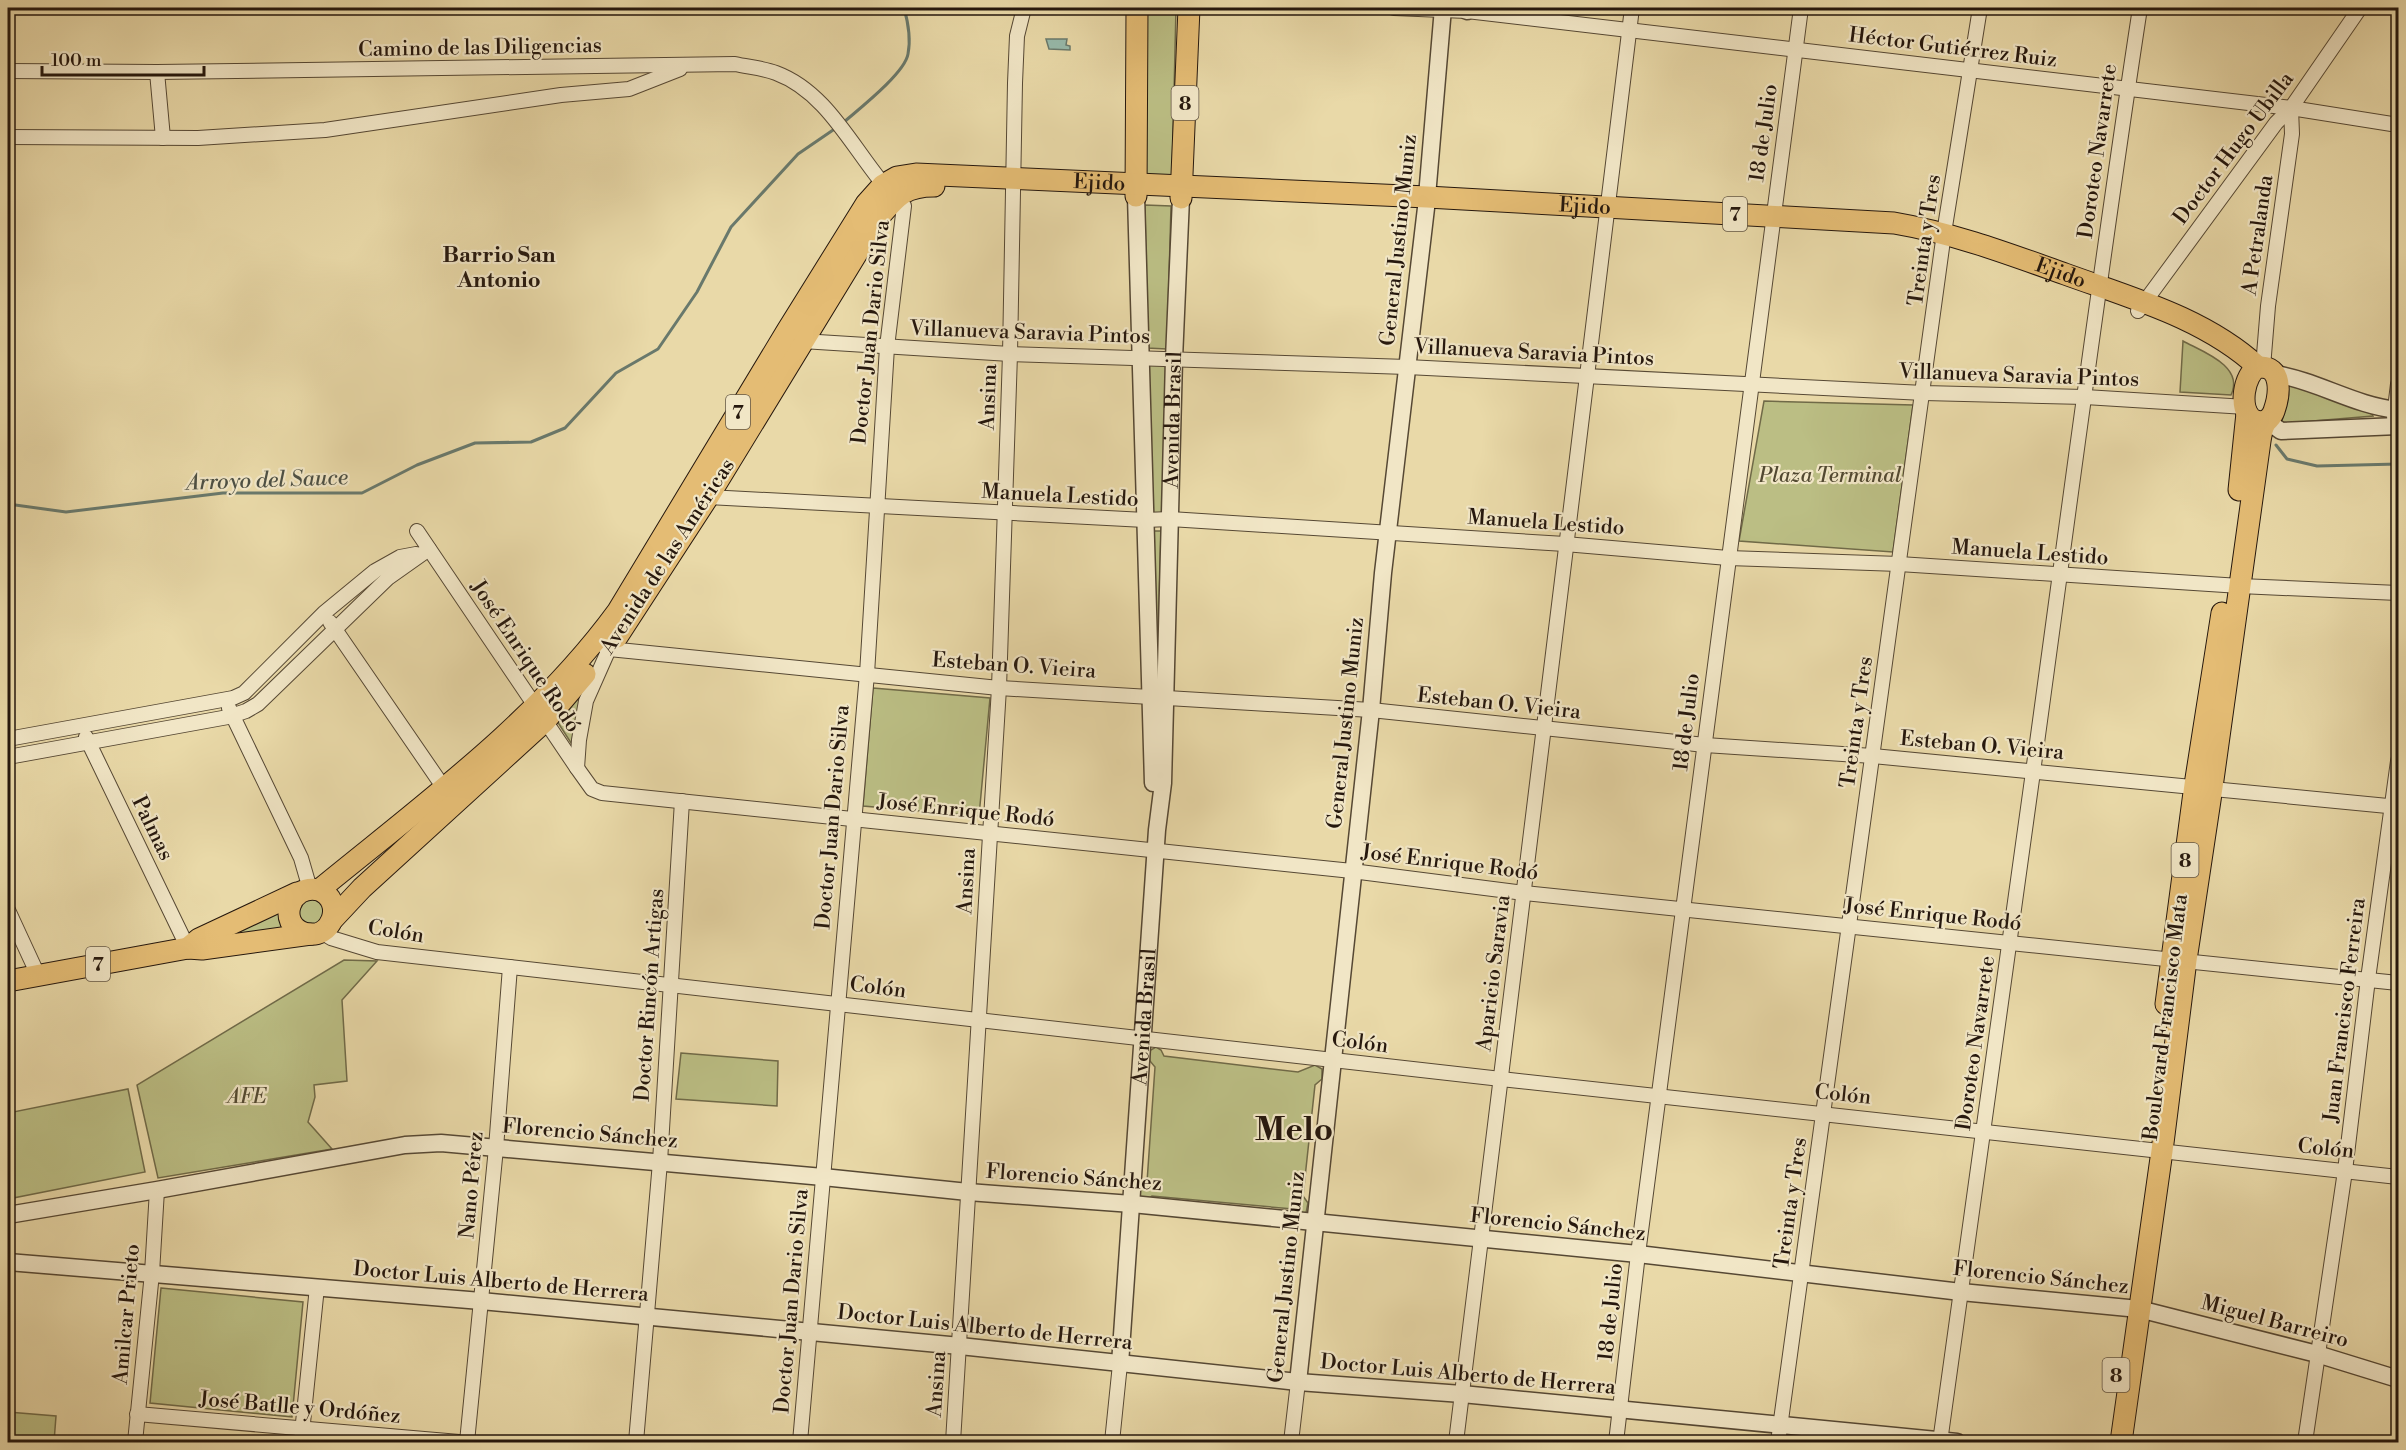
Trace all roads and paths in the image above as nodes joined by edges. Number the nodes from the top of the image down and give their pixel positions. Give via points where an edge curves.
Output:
1 (1023, 8) edge
2 (1137, 8) edge
3 (1189, 8) edge
4 (1394, 8) edge
5 (1632, 8) edge
6 (1801, 8) edge
7 (1980, 8) edge
8 (2140, 8) edge
9 (2360, 8) edge
10 (1443, 9) edge
11 (1466, 9) edge
12 (1629, 31) junction
13 (1796, 50) junction
14 (688, 66) junction
15 (1971, 70) junction
16 (8, 71) edge
17 (157, 72) junction
18 (2127, 90) junction
19 (2291, 108) junction
20 (2398, 125) edge
21 (8, 137) edge
22 (163, 138) junction
23 (1014, 184) junction
24 (1136, 190) junction
25 (889, 192) junction
26 (1182, 192) junction
27 (1427, 202) junction
28 (1608, 212) junction
29 (1772, 221) junction
30 (1944, 238) junction
31 (2097, 291) junction
32 (2141, 307) junction
33 (794, 336) junction
34 (887, 347) junction
35 (1010, 354) junction
36 (1140, 359) junction
37 (1174, 359) junction
38 (1407, 367) junction
39 (2261, 371) junction
40 (1589, 376) junction
41 (1752, 384) junction
42 (2398, 384) edge
43 (1924, 393) junction
44 (2085, 397) junction
45 (2257, 416) junction
46 (2396, 418) edge
47 (700, 492) junction
48 (876, 507) junction
49 (1006, 514) junction
50 (1170, 519) junction
51 (1145, 520) junction
52 (417, 531) dead end
53 (1387, 533) junction
54 (1565, 544) junction
55 (425, 551) junction
56 (1728, 558) junction
57 (1899, 564) junction
58 (2058, 575) junction
59 (2233, 585) junction
60 (2398, 593) edge
61 (324, 613) junction
62 (335, 629) junction
63 (602, 645) junction
64 (867, 674) junction
65 (999, 687) junction
66 (1157, 696) junction
67 (226, 699) junction
68 (1371, 710) junction
69 (540, 714) junction
70 (231, 716) junction
71 (81, 726) junction
72 (1543, 729) junction
73 (8, 740) edge
74 (88, 743) junction
75 (1705, 745) junction
76 (1873, 756) junction
77 (8, 758) edge
78 (2398, 761) edge
79 (577, 768) junction
80 (2034, 771) junction
81 (2204, 786) junction
82 (444, 788) junction
83 (682, 801) junction
84 (2395, 806) edge
85 (852, 819) junction
86 (990, 833) junction
87 (1156, 851) junction
88 (1352, 871) junction
89 (309, 891) junction
90 (1524, 893) junction
91 (1684, 909) junction
92 (8, 910) edge
93 (1849, 926) junction
94 (322, 928) junction
95 (2009, 944) junction
96 (188, 948) junction
97 (2178, 959) junction
98 (510, 967) junction
99 (38, 975) junction
100 (2368, 980) junction
101 (8, 981) edge
102 (2398, 983) edge
103 (672, 984) junction
104 (837, 1003) junction
105 (980, 1021) junction
106 (1143, 1038) junction
107 (1332, 1059) junction
108 (1501, 1079) junction
109 (1660, 1095) junction
110 (1823, 1113) junction
111 (1984, 1131) junction
112 (496, 1148) junction
113 (2155, 1150) junction
114 (660, 1162) junction
115 (2345, 1171) junction
116 (823, 1177) junction
117 (2398, 1177) edge
118 (157, 1190) junction
119 (968, 1192) junction
120 (1132, 1204) junction
121 (8, 1215) edge
122 (1315, 1222) junction
123 (1481, 1239) junction
124 (1638, 1254) junction
125 (8, 1262) edge
126 (1801, 1272) junction
127 (152, 1273) junction
128 (317, 1287) junction
129 (1960, 1293) junction
130 (481, 1301) junction
131 (2132, 1309) junction
132 (645, 1316) junction
133 (810, 1332) junction
134 (960, 1346) junction
135 (2317, 1354) junction
136 (1120, 1364) junction
137 (2398, 1379) edge
138 (1298, 1382) junction
139 (1462, 1394) junction
140 (1620, 1410) junction
141 (137, 1414) junction
142 (1781, 1425) junction
143 (303, 1428) junction
144 (1946, 1442) edge
145 (135, 1443) edge
146 (302, 1443) edge
147 (459, 1443) edge
148 (467, 1443) edge
149 (636, 1443) edge
150 (800, 1443) edge
151 (953, 1443) edge
152 (1112, 1443) edge
153 (1291, 1443) edge
154 (1456, 1443) edge
155 (1616, 1443) edge
156 (1778, 1443) edge
157 (2107, 1443) edge
158 (2121, 1443) edge
159 (2305, 1443) edge

1 - 23 street via 1017,36
2 - 24 main road, Avenida Brasil
3 - 26 main road, Avenida Brasil / 8
4 - 10 street, Héctor Gutiérrez Ruiz
5 - 12 street, Aparicio Saravia
6 - 13 street, 18 de Julio
7 - 15 street, Treinta y Tres
8 - 18 street, Doroteo Navarrete
9 - 19 street, Doctor Hugo Ubilla
10 - 11 street, Héctor Gutiérrez Ruiz
10 - 27 street, General Justino Muniz
11 - 12 street, Héctor Gutiérrez Ruiz
12 - 13 street, Héctor Gutiérrez Ruiz
12 - 28 street, Aparicio Saravia
13 - 15 street, Héctor Gutiérrez Ruiz
13 - 29 street, 18 de Julio
14 - 17 street, Camino de las Diligencias
14 - 22 street via 629,89 561,95 325,130
14 - 25 street, Camino de las Diligencias via 735,64 776,73 807,90
15 - 18 street, Héctor Gutiérrez Ruiz
15 - 30 street, Treinta y Tres
16 - 17 street, Camino de las Diligencias
17 - 22 street
18 - 19 street, Héctor Gutiérrez Ruiz
18 - 31 street, Doroteo Navarrete
19 - 20 street, Héctor Gutiérrez Ruiz
19 - 32 street, Doctor Hugo Ubilla
19 - 39 street, A Petralanda via 2292,134
21 - 22 street
23 - 24 main road, Ejido / 7
23 - 25 main road, Ejido / 7 via 918,186
23 - 35 street, Ansina
24 - 26 main road, Ejido / 7
24 - 36 street, Avenida Brasil
25 - 33 main road, Avenida de las Américas / 7 via 879,217
25 - 34 street, Doctor Juan Dario Silva via 904,206
26 - 27 main road, Ejido / 7
26 - 37 street, Avenida Brasil
27 - 28 main road, Ejido / 7
27 - 38 street, General Justino Muniz
28 - 29 main road, Ejido / 7
28 - 40 street, Aparicio Saravia
29 - 30 main road, Ejido / 7
29 - 41 street, 18 de Julio
30 - 31 main road, Ejido / 7
30 - 43 street, Treinta y Tres
31 - 32 main road, Ejido / 7
31 - 44 street, Doroteo Navarrete
32 - 39 main road, Ejido / 7 via 2232,361
33 - 34 street, Villanueva Saravia Pintos
33 - 47 main road, Avenida de las Américas / 7
34 - 35 street, Villanueva Saravia Pintos
34 - 48 street, Doctor Juan Dario Silva
35 - 36 street, Villanueva Saravia Pintos
35 - 49 street, Ansina
36 - 37 street, Villanueva Saravia Pintos
36 - 51 street, Avenida Brasil
37 - 38 street, Villanueva Saravia Pintos
37 - 50 street, Avenida Brasil
38 - 40 street, Villanueva Saravia Pintos
38 - 53 street, General Justino Muniz
39 - 45 main road
39 - 45 main road via 2278,386 2275,408
39 - 46 street via 2293,377
40 - 41 street, Villanueva Saravia Pintos
40 - 54 street, Aparicio Saravia
41 - 43 street, Villanueva Saravia Pintos
41 - 56 street, 18 de Julio
42 - 46 street
43 - 44 street, Villanueva Saravia Pintos
43 - 57 street, Treinta y Tres
44 - 45 street, Villanueva Saravia Pintos
44 - 58 street, Doroteo Navarrete
45 - 46 street via 2281,431
45 - 59 main road, Boulevard Francisco Mata / 8 via 2260,441
47 - 48 street, Manuela Lestido
47 - 63 main road, Avenida de las Américas / 7 via 637,609
48 - 49 street, Manuela Lestido
48 - 64 street, Doctor Juan Dario Silva
49 - 51 street, Manuela Lestido
49 - 65 street, Ansina
50 - 51 street, Manuela Lestido
50 - 53 street, Manuela Lestido
50 - 66 street, Avenida Brasil
51 - 66 street, Avenida Brasil
52 - 55 street, José Enrique Rodó
53 - 54 street, Manuela Lestido
53 - 68 street, General Justino Muniz
54 - 56 street, Manuela Lestido
54 - 72 street, Aparicio Saravia
55 - 61 street via 389,562
55 - 62 street via 388,578
55 - 69 street, José Enrique Rodó
56 - 57 street, Manuela Lestido
56 - 75 street, 18 de Julio
57 - 58 street, Manuela Lestido
57 - 76 street, Treinta y Tres
58 - 59 street, Manuela Lestido
58 - 80 street, Doroteo Navarrete
59 - 60 street, Manuela Lestido
59 - 81 main road, Boulevard Francisco Mata / 8
61 - 62 street
61 - 67 street via 244,693
62 - 70 street via 258,704
62 - 82 street
63 - 64 street, Esteban O. Vieira
63 - 69 main road, Avenida de las Américas / 7
63 - 79 street via 586,701
64 - 65 street, Esteban O. Vieira
64 - 85 street, Doctor Juan Dario Silva
65 - 66 street, Esteban O. Vieira
65 - 86 street, Ansina
66 - 68 street, Esteban O. Vieira
66 - 87 street, Avenida Brasil
67 - 70 street
67 - 71 street
68 - 72 street, Esteban O. Vieira
68 - 88 street, General Justino Muniz
69 - 79 street, José Enrique Rodó
69 - 82 main road, Avenida de las Américas / 7
69 - 94 main road, Avenida de las Américas / 7
70 - 74 street
70 - 89 street via 301,858
71 - 73 street
71 - 74 street, Palmas
72 - 75 street, Esteban O. Vieira
72 - 90 street, Aparicio Saravia
74 - 77 street
74 - 96 street, Palmas
75 - 76 street, Esteban O. Vieira
75 - 91 street, 18 de Julio
76 - 80 street, Esteban O. Vieira
76 - 93 street, Treinta y Tres
78 - 84 street, Juan Francisco Ferreira
79 - 83 street, José Enrique Rodó via 592,789 602,793
80 - 81 street, Esteban O. Vieira
80 - 95 street, Doroteo Navarrete
81 - 84 street, Esteban O. Vieira
81 - 97 main road, Boulevard Francisco Mata / 8
82 - 89 main road, Avenida de las Américas / 7
83 - 85 street, José Enrique Rodó
83 - 103 street, Doctor Rincón Artigas
84 - 100 street, Juan Francisco Ferreira
85 - 86 street, José Enrique Rodó
85 - 104 street, Doctor Juan Dario Silva
86 - 87 street, José Enrique Rodó
86 - 105 street, Ansina
87 - 88 street, José Enrique Rodó
87 - 106 street, Avenida Brasil
88 - 90 street, José Enrique Rodó
88 - 107 street, General Justino Muniz
89 - 94 main road via 327,894 332,902 334,911
89 - 94 main road via 290,905 291,920 302,932
89 - 96 main road, Avenida de las Américas / 7 via 199,939
90 - 91 street, José Enrique Rodó
90 - 108 street, Aparicio Saravia
91 - 93 street, José Enrique Rodó
91 - 109 street, 18 de Julio
92 - 99 street
93 - 95 street, José Enrique Rodó
93 - 110 street, Treinta y Tres
94 - 96 main road, Avenida de las Américas / 7 via 202,950
94 - 98 street, Colón via 332,938 377,952
95 - 97 street, José Enrique Rodó
95 - 111 street, Doroteo Navarrete
96 - 99 main road, Avenida de las Américas / 7
97 - 100 street, José Enrique Rodó
97 - 113 main road, Boulevard Francisco Mata / 8
98 - 103 street, Colón
98 - 112 street, Nano Pérez
99 - 101 main road, Avenida de las Américas / 7
100 - 102 street, José Enrique Rodó
100 - 115 street, Juan Francisco Ferreira
103 - 104 street, Colón
103 - 114 street, Doctor Rincón Artigas
104 - 105 street, Colón
104 - 116 street, Doctor Juan Dario Silva
105 - 106 street, Colón
105 - 119 street, Ansina
106 - 107 street, Colón
106 - 120 street, Avenida Brasil
107 - 108 street, Colón
107 - 122 street, General Justino Muniz
108 - 109 street, Colón
108 - 123 street, Aparicio Saravia
109 - 110 street, Colón
109 - 124 street, 18 de Julio
110 - 111 street, Colón
110 - 126 street, Treinta y Tres
111 - 113 street, Colón
111 - 129 street, Doroteo Navarrete
112 - 114 street, Florencio Sánchez
112 - 118 street, Florencio Sánchez via 441,1143 405,1145
112 - 130 street, Nano Pérez
113 - 115 street, Colón
113 - 131 main road, Boulevard Francisco Mata / 8
114 - 116 street, Florencio Sánchez
114 - 132 street, Doctor Rincón Artigas
115 - 117 street, Colón
115 - 135 street, Juan Francisco Ferreira
116 - 119 street, Florencio Sánchez
116 - 133 street, Doctor Juan Dario Silva
118 - 121 street, Florencio Sánchez
118 - 127 street, Amilcar Prieto
119 - 120 street, Florencio Sánchez
119 - 134 street, Ansina
120 - 122 street, Florencio Sánchez
120 - 136 street, Avenida Brasil
122 - 123 street, Florencio Sánchez
122 - 138 street, General Justino Muniz
123 - 124 street, Florencio Sánchez
123 - 139 street, Aparicio Saravia
124 - 126 street, Florencio Sánchez
124 - 140 street, 18 de Julio
125 - 127 street, Doctor Luis Alberto de Herrera
126 - 129 street, Florencio Sánchez
126 - 142 street, Treinta y Tres
127 - 128 street, Doctor Luis Alberto de Herrera
127 - 141 street, Amilcar Prieto
128 - 130 street, Doctor Luis Alberto de Herrera
128 - 143 street
129 - 131 street, Florencio Sánchez
129 - 144 street, Doroteo Navarrete
130 - 132 street, Doctor Luis Alberto de Herrera
130 - 148 street, Nano Pérez
131 - 135 street, Miguel Barreiro
131 - 157 main road, Boulevard Francisco Mata / 8
131 - 158 main road, Boulevard Francisco Mata / 8
132 - 133 street, Doctor Luis Alberto de Herrera
132 - 149 street, Doctor Rincón Artigas
133 - 134 street, Doctor Luis Alberto de Herrera
133 - 150 street, Doctor Juan Dario Silva
134 - 136 street, Doctor Luis Alberto de Herrera
134 - 151 street, Ansina
135 - 137 street, Miguel Barreiro
135 - 159 street, Juan Francisco Ferreira
136 - 138 street, Doctor Luis Alberto de Herrera
136 - 152 street
138 - 139 street, Doctor Luis Alberto de Herrera
138 - 153 street, General Justino Muniz
139 - 140 street, Doctor Luis Alberto de Herrera
139 - 154 street, Aparicio Saravia
140 - 142 street, Doctor Luis Alberto de Herrera
140 - 155 street, 18 de Julio
141 - 143 street, José Batlle y Ordóñez
141 - 145 street, Amilcar Prieto
142 - 144 street, Doctor Luis Alberto de Herrera
142 - 156 street, Treinta y Tres
143 - 146 street
143 - 147 street, José Batlle y Ordóñez

